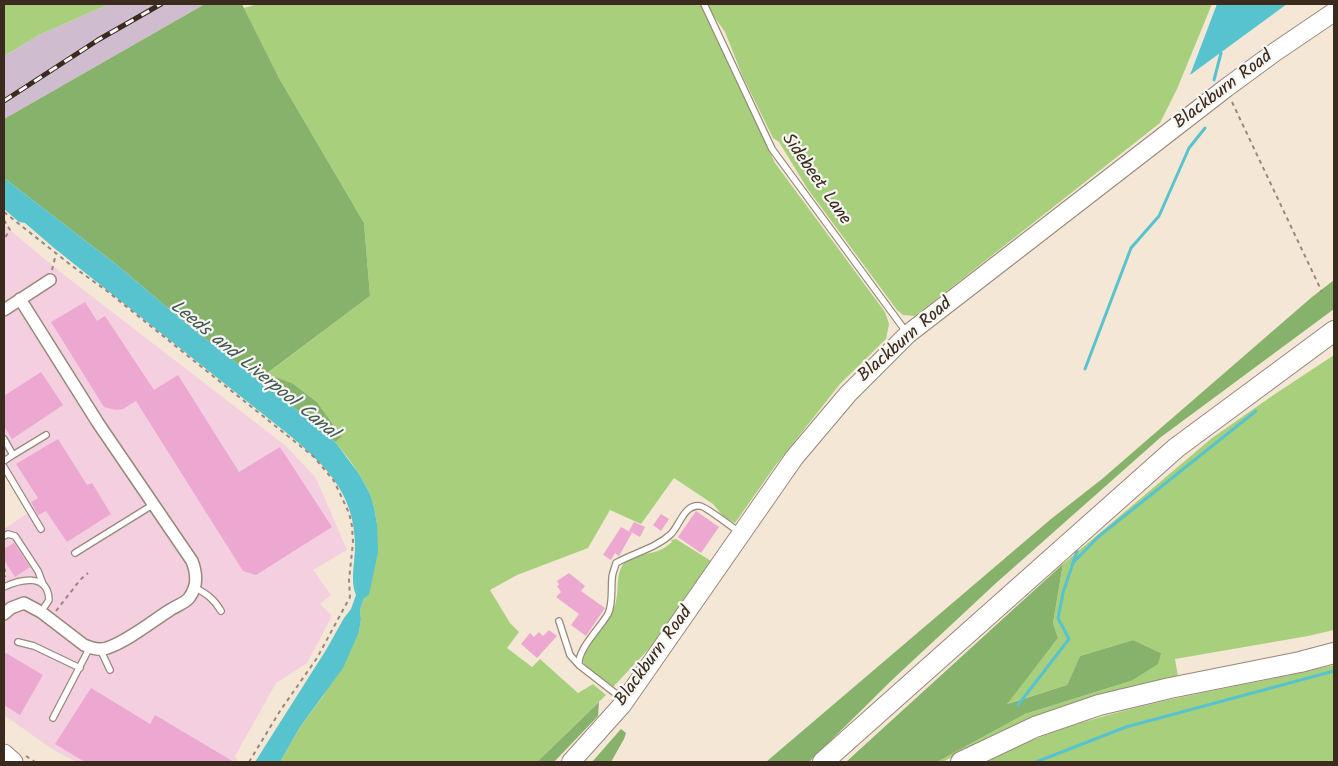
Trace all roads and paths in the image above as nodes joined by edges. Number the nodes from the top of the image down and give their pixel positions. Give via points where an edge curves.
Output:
1 (704, 4) edge
2 (1334, 12) edge
3 (1226, 88) junction
4 (4, 212) edge
5 (4, 220) edge
6 (4, 239) edge
7 (56, 254) junction
8 (50, 280) joint
9 (1322, 292) dead end
10 (20, 299) junction
11 (4, 310) edge
12 (1334, 331) edge
13 (908, 334) junction
14 (46, 434) dead end
15 (4, 439) edge
16 (13, 455) junction
17 (4, 462) edge
18 (4, 467) edge
19 (154, 504) junction
20 (41, 529) dead end
21 (742, 534) junction
22 (4, 536) edge
23 (75, 553) dead end
24 (4, 568) edge
25 (88, 573) dead end
26 (5, 577) edge
27 (43, 585) junction
28 (4, 587) edge
29 (194, 587) junction
30 (222, 610) dead end
31 (41, 612) junction
32 (54, 612) dead end
33 (4, 614) edge
34 (559, 621) dead end
35 (18, 642) dead end
36 (91, 647) junction
37 (1334, 653) edge
38 (579, 666) junction
39 (80, 668) junction
40 (110, 670) dead end
41 (625, 701) junction
42 (53, 718) dead end
43 (4, 754) edge
44 (13, 762) edge
45 (249, 762) edge
46 (571, 762) edge
47 (822, 762) edge
48 (961, 762) edge

1 - 13 lane, Sidebeet Lane via 772,150
2 - 3 main road, Blackburn Road
3 - 9 path
3 - 13 main road, Blackburn Road
4 - 7 path
5 - 6 path via 10,230
7 - 8 path
7 - 45 path via 314,457 334,481 349,513 353,542 350,597 316,658
8 - 10 street
10 - 11 street
10 - 19 street via 98,423
12 - 47 highway via 1176,448
13 - 21 main road, Blackburn Road via 848,394 794,458
14 - 16 lane
15 - 16 lane
16 - 17 lane
18 - 20 lane
19 - 23 lane
19 - 29 street via 192,561 196,572
21 - 38 lane via 707,508 695,506 688,509 671,534 650,548 616,563 609,612 580,656
21 - 41 main road, Blackburn Road
22 - 27 lane via 11,534 19,541
24 - 26 path
25 - 32 path
27 - 28 lane via 27,580
27 - 31 lane via 49,600
29 - 30 lane via 208,594
29 - 36 street via 188,600 120,642 106,649
31 - 33 street via 24,603
31 - 36 street
34 - 38 lane via 570,655
35 - 39 lane
36 - 39 lane
36 - 40 lane
37 - 48 highway via 1099,705 1035,727
38 - 41 lane
39 - 42 lane
41 - 46 main road, Blackburn Road
43 - 44 highway

